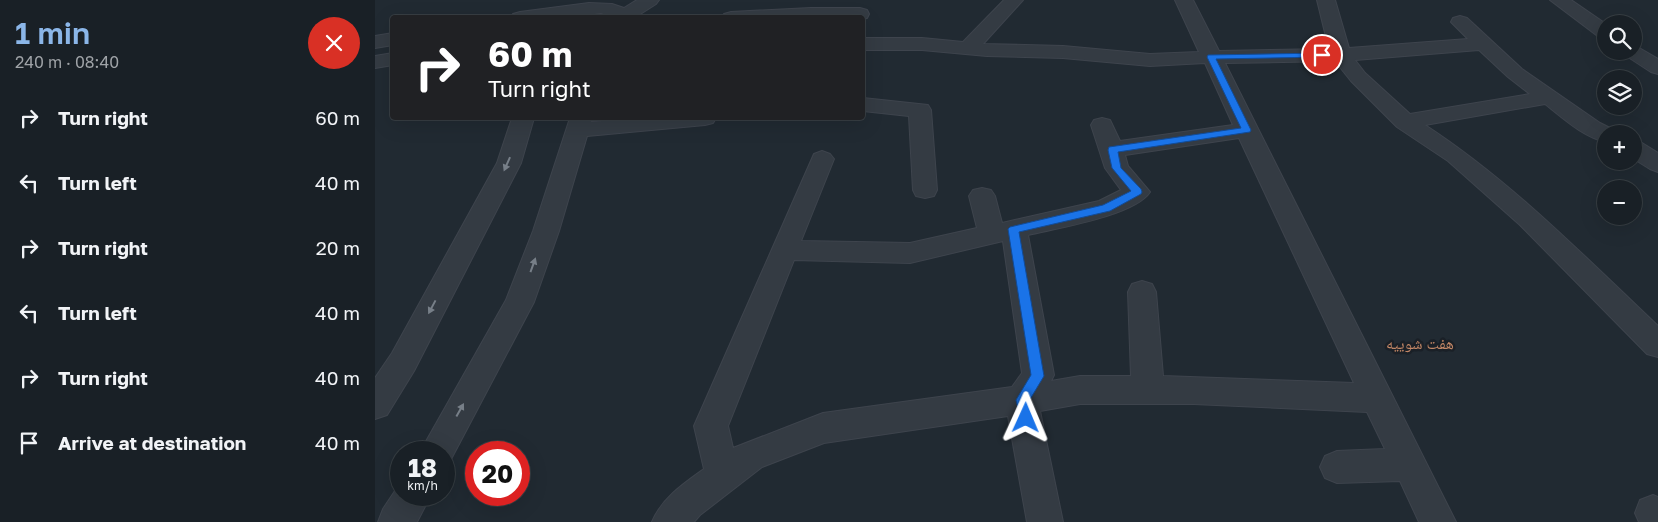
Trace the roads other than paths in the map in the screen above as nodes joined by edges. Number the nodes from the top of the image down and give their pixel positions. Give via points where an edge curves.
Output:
1 (650, 0) edge
2 (1014, 0) edge
3 (1183, 0) edge
4 (1326, 0) edge
5 (1559, 0) edge
6 (596, 3) edge
7 (861, 10) edge
8 (746, 11) edge
9 (553, 15) edge
10 (624, 15) edge
11 (627, 15) edge
12 (1460, 22) dead end
13 (1597, 27) edge
14 (390, 40) edge
15 (375, 42) edge
16 (865, 44) edge
17 (1485, 44) junction
18 (967, 48) junction
19 (1658, 48) edge
20 (1642, 50) edge
21 (1341, 55) junction
22 (1211, 57) junction
23 (1642, 58) edge
24 (390, 60) edge
25 (375, 62) edge
26 (1658, 68) edge
27 (1549, 97) junction
28 (865, 105) edge
29 (522, 120) edge
30 (663, 120) edge
31 (1405, 122) junction
32 (579, 124) edge
33 (1102, 124) dead end
34 (1247, 130) junction
35 (1597, 130) edge
36 (1658, 144) edge
37 (1642, 147) edge
38 (1113, 150) junction
39 (1642, 153) edge
40 (822, 159) dead end
41 (1658, 164) edge
42 (925, 190) dead end
43 (982, 196) dead end
44 (1003, 232) junction
45 (784, 250) junction
46 (1142, 292) dead end
47 (1657, 342) edge
48 (1148, 390) junction
49 (1377, 398) junction
50 (1022, 400) junction
51 (375, 405) edge
52 (443, 441) edge
53 (1410, 465) junction
54 (1337, 467) dead end
55 (723, 476) junction
56 (406, 506) edge
57 (396, 522) edge
58 (670, 522) edge
59 (1045, 522) edge
60 (1438, 522) edge

1 - 11 street
2 - 18 street
3 - 22 street
4 - 21 street
5 - 13 street
6 - 9 street
6 - 10 street via 616,8
7 - 8 street
12 - 17 street
14 - 15 street
16 - 18 street
17 - 21 street
17 - 27 street via 1515,73
18 - 22 street via 1150,60
19 - 20 street
21 - 22 street
21 - 31 street via 1358,77
22 - 34 street
23 - 26 street
24 - 25 street
27 - 31 street
27 - 35 street
28 - 42 street via 920,110
29 -> 51 street via 509,163 403,362
30 - 32 street
31 - 47 street via 1456,156 1529,219
52 -> 32 street via 519,302 546,230
33 - 38 street
34 - 38 street
34 - 49 street
36 - 37 street
38 - 44 street via 1117,168 1137,192 1106,208
39 - 41 street
40 - 45 street
43 - 44 street
44 - 45 street via 911,253
44 - 50 street via 1037,376
45 - 55 street via 711,426
46 - 48 street
48 - 49 street
48 - 50 street via 1081,390
49 - 53 street
50 - 55 street via 823,428 750,456
50 - 59 street
53 - 54 street
53 - 60 street
55 - 58 street via 687,503
56 - 57 street

